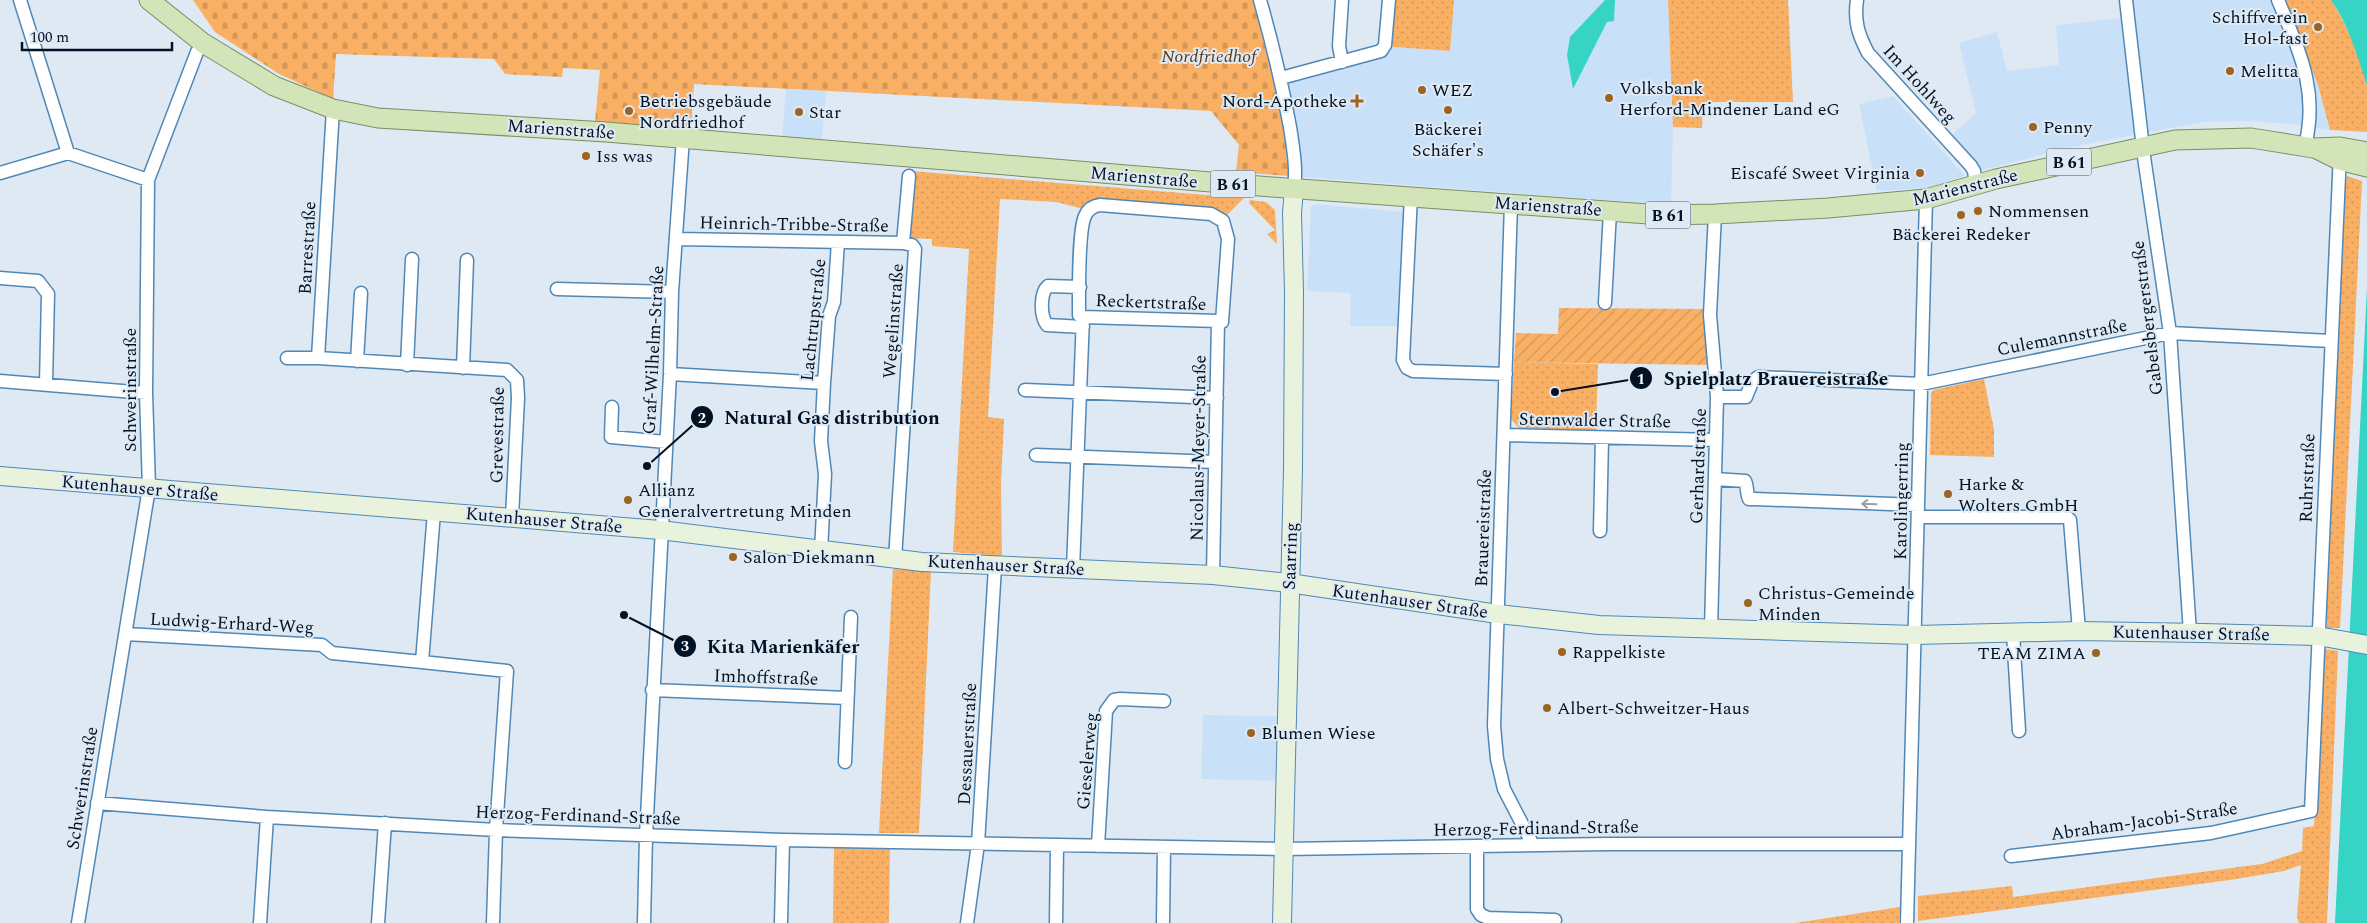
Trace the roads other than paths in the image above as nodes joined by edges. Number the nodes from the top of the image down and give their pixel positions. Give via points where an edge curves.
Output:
1 (20, 0) edge
2 (149, 0) edge
3 (1260, 0) edge
4 (1342, 0) edge
5 (1389, 0) edge
6 (1857, 0) edge
7 (2126, 0) edge
8 (2278, 0) edge
9 (203, 43) junction
10 (1342, 62) junction
11 (1282, 78) junction
12 (333, 109) junction
13 (683, 138) junction
14 (2142, 146) junction
15 (2309, 147) junction
16 (68, 153) junction
17 (2340, 153) junction
18 (2365, 159) edge
19 (0, 172) edge
20 (909, 176) dead end
21 (148, 180) junction
22 (1976, 184) junction
23 (1294, 189) junction
24 (1411, 196) junction
25 (1926, 200) junction
26 (1511, 204) junction
27 (1610, 211) junction
28 (1715, 214) junction
29 (677, 239) junction
30 (838, 242) junction
31 (903, 243) junction
32 (412, 259) dead end
33 (467, 260) dead end
34 (0, 278) edge
35 (1080, 287) junction
36 (557, 289) dead end
37 (672, 292) junction
38 (361, 293) dead end
39 (1605, 303) dead end
40 (1218, 321) junction
41 (1083, 322) junction
42 (2170, 333) junction
43 (2331, 341) junction
44 (287, 358) dead end
45 (318, 358) junction
46 (357, 361) junction
47 (407, 365) junction
48 (463, 368) junction
49 (670, 374) junction
50 (1506, 374) junction
51 (0, 380) edge
52 (824, 383) junction
53 (46, 384) junction
54 (1921, 384) junction
55 (1025, 390) dead end
56 (146, 392) junction
57 (1080, 393) junction
58 (1217, 398) junction
59 (1717, 398) junction
60 (612, 407) dead end
61 (1504, 435) junction
62 (1602, 438) junction
63 (1716, 440) junction
64 (666, 442) junction
65 (1036, 455) dead end
66 (1078, 457) junction
67 (1216, 462) junction
68 (0, 476) edge
69 (1715, 478) junction
70 (149, 488) junction
71 (1918, 511) junction
72 (434, 512) junction
73 (512, 517) junction
74 (660, 530) junction
75 (1600, 531) dead end
76 (821, 551) junction
77 (895, 560) junction
78 (995, 566) junction
79 (1073, 569) junction
80 (1213, 575) junction
81 (1289, 583) junction
82 (1498, 614) junction
83 (851, 617) dead end
84 (1710, 630) junction
85 (2079, 631) junction
86 (2014, 632) junction
87 (2190, 632) junction
88 (126, 634) junction
89 (1915, 635) junction
90 (2318, 636) junction
91 (2367, 645) edge
92 (422, 662) junction
93 (652, 690) junction
94 (847, 698) junction
95 (1164, 701) dead end
96 (2019, 731) dead end
97 (845, 762) dead end
98 (98, 803) junction
99 (2311, 811) joint
100 (267, 817) junction
101 (385, 823) junction
102 (496, 830) junction
103 (646, 836) junction
104 (783, 840) junction
105 (978, 844) junction
106 (1909, 844) junction
107 (1057, 845) junction
108 (1533, 845) junction
109 (1098, 846) junction
110 (1477, 846) junction
111 (1164, 847) junction
112 (1283, 849) junction
113 (2010, 856) dead end
114 (1555, 920) dead end
115 (78, 923) edge
116 (260, 923) edge
117 (378, 923) edge
118 (493, 923) edge
119 (644, 923) edge
120 (781, 923) edge
121 (967, 923) edge
122 (1056, 923) edge
123 (1162, 923) edge
124 (1282, 923) edge
125 (1907, 923) edge

1 - 16 street
2 - 9 main road, Marienstraße / B 61
3 - 11 street
4 - 10 street via 1339,46
5 - 10 street via 1385,46 1381,51
6 - 22 street, Im Hohlweg via 1856,28 1868,53 1971,166
7 - 14 street, Gabelsbergerstraße
8 - 15 street via 2307,75 2311,103
9 - 12 main road, Marienstraße / B 61 via 274,86
9 - 21 street, Schwerinstraße
10 - 11 street
11 - 23 street via 1292,144
12 - 13 main road, Marienstraße / B 61 via 378,118
12 - 45 street, Barrestraße
13 - 23 main road, Marienstraße / B 61
13 - 29 street, Graf-Wilhelm-Straße
14 - 15 main road, Marienstraße / B 61 via 2227,137
14 - 22 main road, Marienstraße / B 61
14 - 42 street, Gabelsbergerstraße
15 - 17 main road, Marienstraße / B 61
16 - 19 street
16 - 21 street
17 - 18 main road, Marienstraße / B 61
17 - 43 street, Ruhrstraße
20 - 31 street, Heinrich-Tribbe-Straße
21 - 56 street, Schwerinstraße
22 - 25 main road, Marienstraße / B 61
23 - 24 main road, Marienstraße / B 61
23 - 81 street, Saarring via 1293,470
24 - 26 main road, Marienstraße / B 61
24 - 50 street via 1403,360 1407,368 1414,371
25 - 28 main road, Marienstraße / B 61
25 - 54 street, Karolingerring
26 - 27 main road, Marienstraße / B 61
26 - 50 street, Brauereistraße
27 - 28 main road, Marienstraße / B 61 via 1662,215
27 - 39 street
28 - 59 street, Gerhardstraße via 1710,315
29 - 30 street, Heinrich-Tribbe-Straße
29 - 37 street, Graf-Wilhelm-Straße
30 - 31 street, Heinrich-Tribbe-Straße
30 - 52 street, Lachtrupstraße
31 - 77 street, Wegelinstraße via 915,249
32 - 47 street
33 - 48 street
34 - 53 street via 38,281 48,294
35 - 40 street, Nicolaus-Meyer-Straße via 1082,226 1084,217 1093,206 1211,214 1224,221 1228,233 1222,322
35 - 41 street via 1079,315
35 - 41 street, Reckertstraße via 1048,286 1042,316 1047,325 1053,326
36 - 37 street
37 - 49 street, Graf-Wilhelm-Straße
38 - 46 street
40 - 41 street, Reckertstraße
40 - 58 street, Nicolaus-Meyer-Straße
41 - 57 street
42 - 43 street, Culemannstraße
42 - 54 street, Culemannstraße
42 - 87 street, Gabelsbergerstraße
43 - 90 street, Ruhrstraße
44 - 45 street
45 - 46 street, Grevestraße
46 - 47 street, Grevestraße
47 - 48 street, Grevestraße
48 - 73 street, Grevestraße via 507,370 517,380
49 - 52 street
49 - 64 street, Graf-Wilhelm-Straße
50 - 61 street, Brauereistraße
51 - 53 street
52 - 76 street, Lachtrupstraße via 821,441 825,474
53 - 56 street
54 - 59 street, Culemannstraße via 1758,377 1752,382 1746,397
54 - 71 street, Karolingerring
55 - 57 street
56 - 70 street, Schwerinstraße
57 - 58 street
57 - 66 street
58 - 67 street, Nicolaus-Meyer-Straße
59 - 63 street, Gerhardstraße
60 - 64 street via 611,437
61 - 62 street, Sternwalder Straße
61 - 82 street, Brauereistraße
62 - 63 street, Sternwalder Straße
62 - 75 street
63 - 69 street, Gerhardstraße
64 - 74 street, Graf-Wilhelm-Straße
65 - 66 street
66 - 67 street
66 - 79 street
67 - 80 street, Nicolaus-Meyer-Straße
68 - 70 street, Kutenhauser Straße
71 -> 69 street via 1755,500 1747,495 1745,481
69 - 84 street, Gerhardstraße
70 - 72 street, Kutenhauser Straße
70 - 88 street, Schwerinstraße
71 - 85 street via 2067,517 2070,520
71 - 89 street, Karolingerring
72 - 73 street, Kutenhauser Straße
72 - 92 street
73 - 74 street, Kutenhauser Straße
74 - 76 street, Kutenhauser Straße
74 - 93 street, Graf-Wilhelm-Straße
76 - 77 street, Kutenhauser Straße
77 - 78 street, Kutenhauser Straße
78 - 79 street, Kutenhauser Straße
78 - 105 street, Dessauerstraße
79 - 80 street, Kutenhauser Straße
80 - 81 street, Kutenhauser Straße
81 - 82 street, Kutenhauser Straße
81 - 112 street, Saarring
82 - 84 street, Kutenhauser Straße via 1599,625
82 - 108 street, Brauereistraße via 1494,726 1498,759 1504,789
83 - 94 street
84 - 89 street, Kutenhauser Straße
85 - 86 street, Kutenhauser Straße
85 - 87 street, Kutenhauser Straße
86 - 89 street, Kutenhauser Straße
86 - 96 street
87 - 90 street, Kutenhauser Straße
88 - 92 street, Ludwig-Erhard-Weg via 322,646 332,654
88 - 98 street, Schwerinstraße
89 - 106 street, Karolingerring
90 - 91 street, Kutenhauser Straße
90 - 99 street, Ruhrstraße
92 - 102 street, Ludwig-Erhard-Weg via 508,671
93 - 94 street, Imhoffstraße
93 - 103 street, Graf-Wilhelm-Straße
94 - 97 street
95 - 109 street, Gieselerweg via 1114,700 1106,711
98 - 100 street, Herzog-Ferdinand-Straße
98 - 115 street, Schwerinstraße
99 - 113 street, Abraham-Jacobi-Straße via 2211,833
100 - 101 street, Herzog-Ferdinand-Straße
100 - 116 street
101 - 102 street, Herzog-Ferdinand-Straße
101 - 117 street
102 - 103 street, Herzog-Ferdinand-Straße
102 - 118 street
103 - 104 street, Herzog-Ferdinand-Straße
103 - 119 street, Graf-Wilhelm-Straße
104 - 105 street, Herzog-Ferdinand-Straße
104 - 120 street
105 - 107 street, Herzog-Ferdinand-Straße
105 - 121 street, Dessauerstraße
106 - 108 street, Herzog-Ferdinand-Straße
106 - 125 street, Karolingerring
107 - 109 street, Herzog-Ferdinand-Straße
107 - 122 street
108 - 110 street, Herzog-Ferdinand-Straße
109 - 111 street, Herzog-Ferdinand-Straße
110 - 112 street, Herzog-Ferdinand-Straße
110 - 114 street via 1477,909 1481,916
111 - 112 street, Herzog-Ferdinand-Straße
111 - 123 street
112 - 124 street, Saarring

